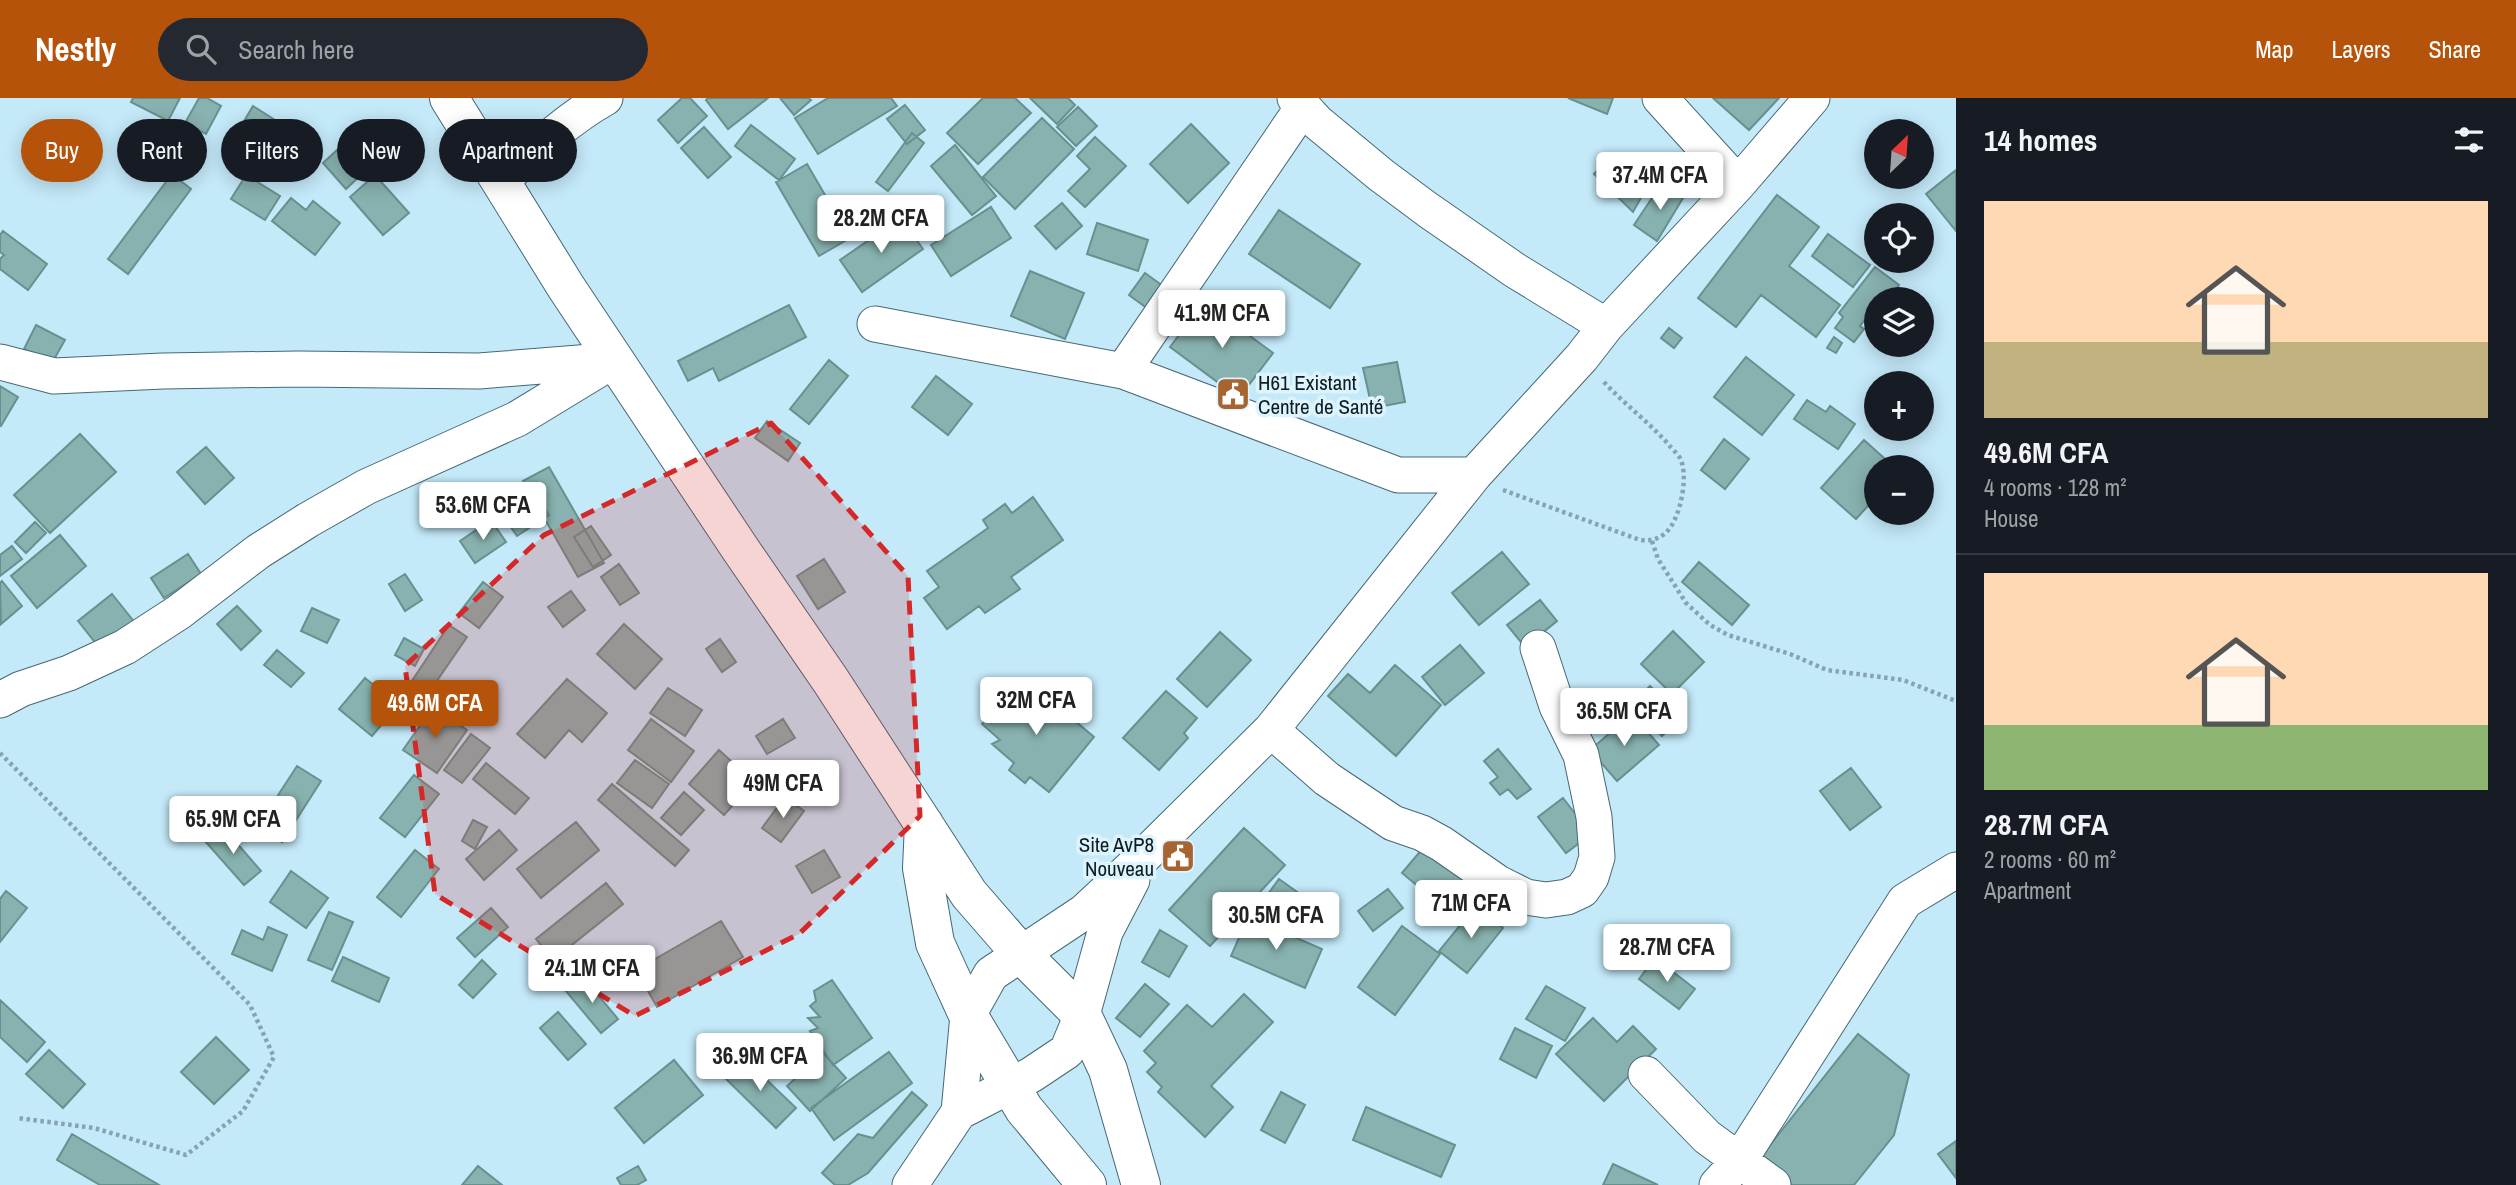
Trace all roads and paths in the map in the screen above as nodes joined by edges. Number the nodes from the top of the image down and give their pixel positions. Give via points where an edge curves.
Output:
1 (449, 98) edge
2 (605, 98) edge
3 (1660, 98) edge
4 (1812, 98) edge
5 (1299, 102) edge
6 (462, 119) edge
7 (573, 119) edge
8 (502, 182) edge
9 (1738, 184) junction
10 (875, 324) dead end
11 (1606, 326) junction
12 (1582, 357) junction
13 (614, 360) junction
14 (0, 362) edge
15 (1123, 371) junction
16 (1474, 475) junction
17 (1652, 541) junction
18 (1538, 648) dead end
19 (0, 700) edge
20 (1956, 701) edge
21 (1270, 730) junction
22 (0, 753) edge
23 (924, 824) junction
24 (1142, 858) junction
25 (1956, 870) edge
26 (1022, 955) junction
27 (968, 1015) junction
28 (1082, 1015) junction
29 (1646, 1074) dead end
30 (1010, 1086) junction
31 (959, 1112) junction
32 (18, 1118) dead end
33 (1728, 1173) edge
34 (910, 1185) edge
35 (1087, 1185) edge
36 (1141, 1185) edge
37 (1773, 1185) edge

1 - 6 main road
2 - 7 street
3 - 9 street
4 - 9 street
5 - 11 street via 1381,175 1516,271
5 - 15 street
8 - 13 main road
9 - 11 street
10 - 15 street
11 - 12 street
12 - 16 street
12 - 17 path via 1680,458 1684,482 1674,522 1662,537
13 - 14 street via 479,372 298,369 54,376
13 - 19 street via 517,419 366,487 308,520 125,647
13 - 23 main road
15 - 16 street via 1398,475
16 - 17 path via 1499,489
16 - 21 street
17 - 20 path via 1686,603 1728,635 1828,670 1903,680
18 - 21 street via 1557,706 1581,755 1594,817 1597,857 1591,877 1581,890 1567,897 1526,897 1498,883 1442,844 1393,823 1326,779
21 - 24 street
22 - 32 path via 250,1005 274,1057 243,1111 186,1155 94,1128
23 - 26 main road via 969,894
23 - 27 main road via 922,868 935,943
24 - 26 street via 1084,912
24 - 28 street via 1105,932
25 - 33 street via 1905,901
26 - 27 street via 991,974
26 - 28 main road
27 - 30 main road
27 - 31 street
28 - 30 street via 1067,1051
28 - 36 main road via 1108,1070
29 - 33 street via 1707,1137
30 - 31 street
30 - 35 main road via 1024,1110
31 - 34 street
33 - 37 street

